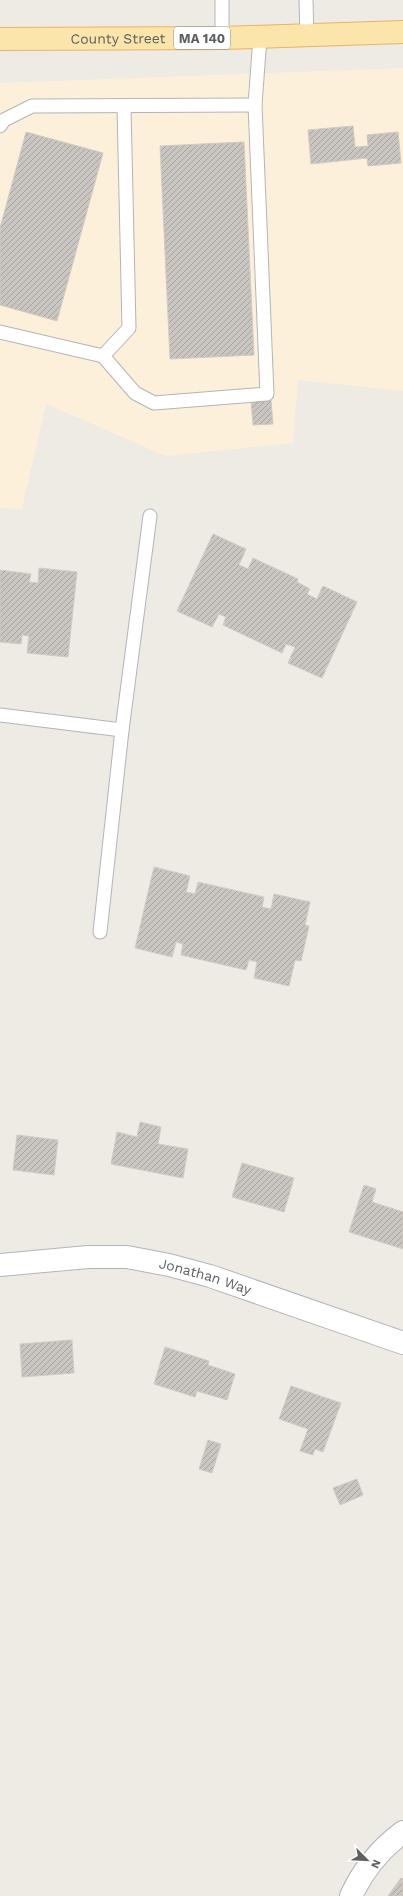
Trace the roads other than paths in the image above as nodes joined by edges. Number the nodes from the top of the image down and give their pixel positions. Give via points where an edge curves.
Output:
1 (222, 0) edge
2 (306, 0) edge
3 (403, 32) edge
4 (307, 36) junction
5 (260, 37) junction
6 (222, 38) junction
7 (0, 39) edge
8 (255, 105) junction
9 (124, 106) junction
10 (0, 126) edge
11 (0, 332) edge
12 (103, 356) junction
13 (150, 516) dead end
14 (0, 714) edge
15 (122, 730) junction
16 (100, 932) dead end
17 (0, 1265) edge
18 (403, 1343) edge
19 (403, 1832) edge
20 (350, 1896) edge

1 - 6 lane
2 - 4 lane
3 - 4 main road, County Street / MA 140
4 - 5 main road, County Street / MA 140
5 - 6 main road, County Street / MA 140
5 - 8 lane
6 - 7 main road, County Street / MA 140
8 - 9 lane
8 - 12 lane via 267,394 154,403 135,393
9 - 10 lane via 32,106 4,120
9 - 12 lane via 129,328
11 - 12 lane
13 - 15 lane
14 - 15 lane
15 - 16 lane
17 - 18 street, Jonathan Way via 88,1257 127,1257 210,1276
19 - 20 street via 372,1860

